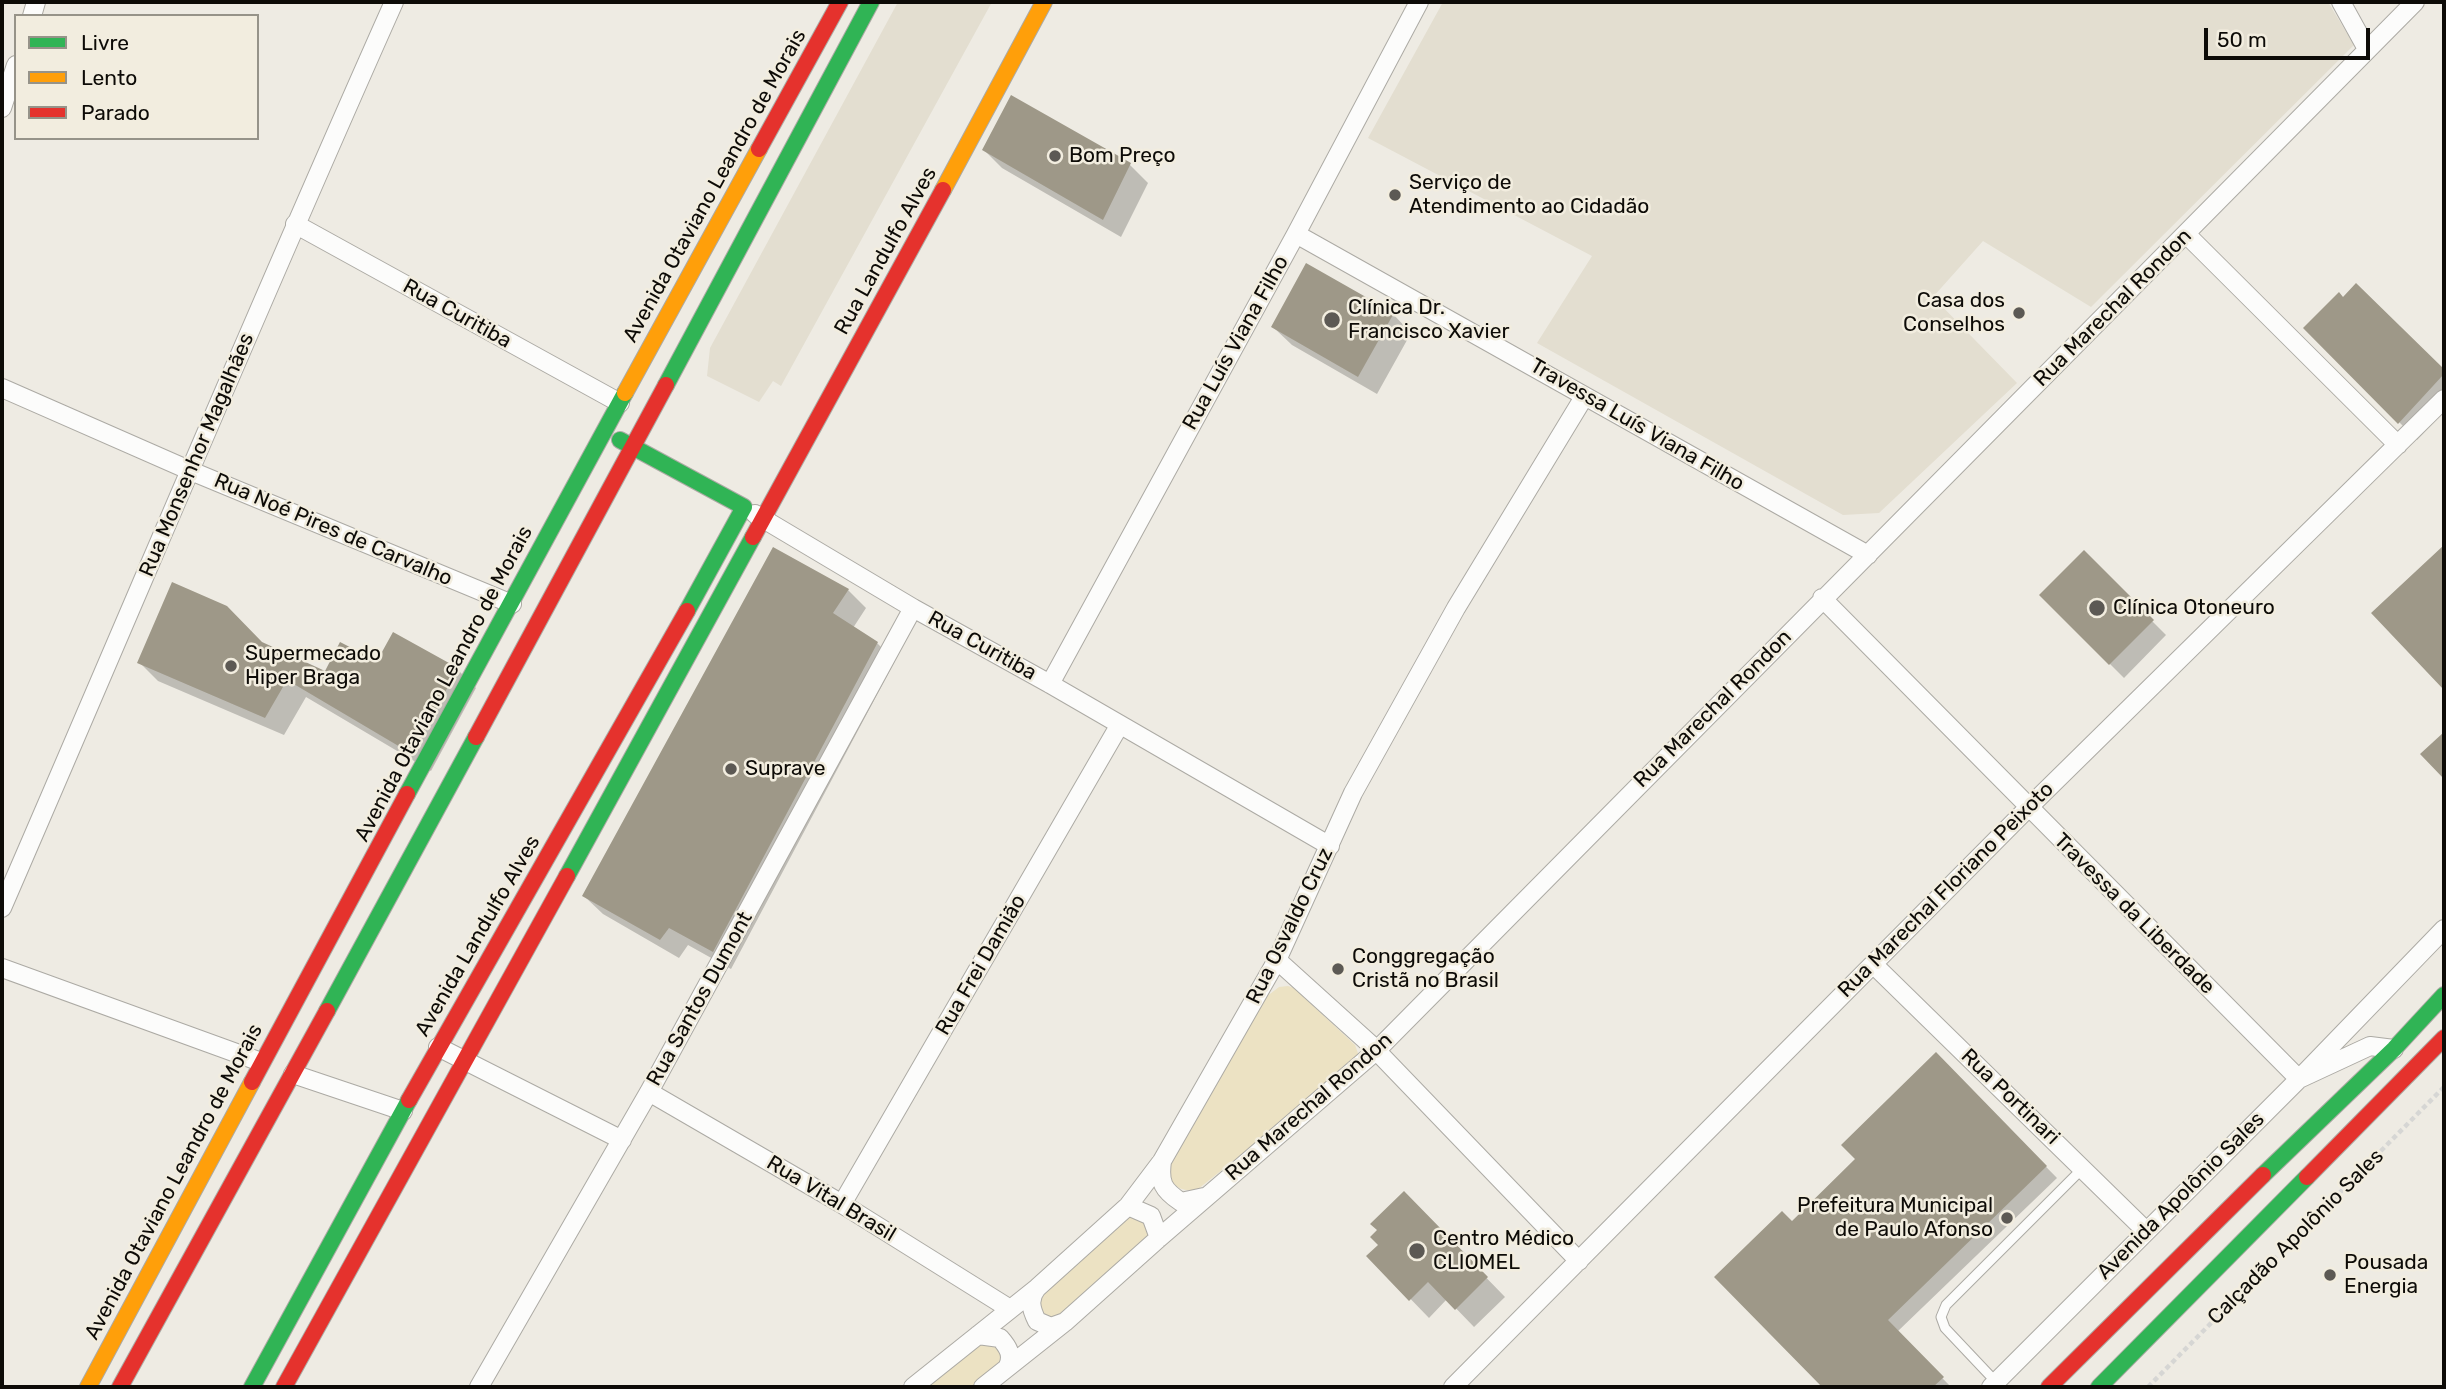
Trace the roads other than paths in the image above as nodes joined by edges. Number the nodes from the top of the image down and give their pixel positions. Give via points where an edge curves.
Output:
1 (394, 2) edge
2 (840, 2) edge
3 (871, 2) edge
4 (1044, 2) edge
5 (1419, 2) edge
6 (2341, 2) edge
7 (2415, 2) edge
8 (2367, 49) junction
9 (14, 71) edge
10 (2, 108) edge
11 (748, 169) junction
12 (774, 184) junction
13 (295, 224) junction
14 (1296, 234) junction
15 (2186, 234) junction
16 (2, 388) edge
17 (1584, 397) junction
18 (2444, 399) edge
19 (620, 403) junction
20 (604, 431) junction
21 (2399, 445) junction
22 (633, 447) junction
23 (191, 471) junction
24 (744, 507) junction
25 (762, 519) junction
26 (1868, 555) junction
27 (1822, 598) junction
28 (512, 604) junction
29 (913, 608) junction
30 (1049, 684) junction
31 (1119, 726) junction
32 (2028, 808) junction
33 (399, 813) junction
34 (426, 828) junction
35 (1330, 846) junction
36 (2, 908) edge
37 (2444, 929) edge
38 (1277, 960) junction
39 (1873, 964) junction
40 (2, 968) edge
41 (2444, 995) edge
42 (2444, 1038) edge
43 (438, 1048) junction
44 (2395, 1049) junction
45 (1376, 1051) junction
46 (466, 1060) junction
47 (261, 1062) junction
48 (293, 1073) junction
49 (2299, 1079) junction
50 (649, 1092) junction
51 (403, 1111) junction
52 (622, 1140) junction
53 (1162, 1161) junction
54 (2082, 1168) junction
55 (1208, 1196) junction
56 (842, 1204) junction
57 (1128, 1206) junction
58 (2146, 1231) junction
59 (1159, 1238) junction
60 (1578, 1261) junction
61 (1037, 1288) junction
62 (1010, 1309) junction
63 (1065, 1322) junction
64 (978, 1335) junction
65 (1008, 1366) junction
66 (1994, 1385) edge
67 (88, 1387) edge
68 (120, 1387) edge
69 (252, 1387) edge
70 (284, 1387) edge
71 (479, 1387) edge
72 (913, 1387) edge
73 (985, 1387) edge
74 (1453, 1387) edge
75 (2049, 1387) edge
76 (2099, 1387) edge

1 - 13 street, Rua Monsenhor Magalhães
2 - 11 street, Avenida Otaviano Leandro de Morais
3 - 12 street
4 - 25 street, Rua Landulfo Alves
5 - 14 street, Rua Luís Viana Filho
6 - 8 street
7 - 8 street, Rua Marechal Rondon
8 - 15 street, Rua Marechal Rondon
9 - 10 street
11 - 12 street
11 - 19 street, Avenida Otaviano Leandro de Morais
12 - 22 street
13 - 19 street, Rua Curitiba
13 - 23 street, Rua Monsenhor Magalhães
14 - 17 street, Travessa Luís Viana Filho
14 - 30 street, Rua Luís Viana Filho
15 - 21 street
15 - 26 street, Rua Marechal Rondon
16 - 23 street, Rua Noé Pires de Carvalho
17 - 26 street, Travessa Luís Viana Filho
17 - 35 street, Rua Osvaldo Cruz via 1456,608 1353,793
18 - 21 street, Rua Marechal Floriano Peixoto
19 - 20 street, Avenida Otaviano Leandro de Morais
20 - 22 street, Rua Curitiba
20 - 28 street, Avenida Otaviano Leandro de Morais
21 - 32 street, Rua Marechal Floriano Peixoto
22 - 24 street, Rua Curitiba
22 - 34 street
23 - 28 street, Rua Noé Pires de Carvalho
23 - 36 street, Rua Monsenhor Magalhães
24 - 25 street, Rua Curitiba
24 - 43 street, Avenida Landulfo Alves
25 - 29 street, Rua Curitiba
25 - 46 street
26 - 27 street, Rua Marechal Rondon
27 - 32 street, Travessa da Liberdade
27 - 45 street, Rua Marechal Rondon
28 - 33 street, Avenida Otaviano Leandro de Morais
29 - 30 street, Rua Curitiba
29 - 50 street, Rua Santos Dumont
30 - 31 street, Rua Curitiba
31 - 35 street, Rua Curitiba
31 - 56 street, Rua Frei Damião
32 - 39 street, Rua Marechal Floriano Peixoto
32 - 49 street, Travessa da Liberdade
33 - 34 street
33 - 47 street, Avenida Otaviano Leandro de Morais
34 - 48 street
35 - 38 street, Rua Osvaldo Cruz
37 - 49 street
38 - 45 street
38 - 53 street, Rua Osvaldo Cruz
39 - 54 street, Rua Portinari
39 - 60 street, Rua Marechal Floriano Peixoto
40 - 47 street
41 - 44 street, Avenida Apolônio Sales
42 - 76 street
43 - 46 street
43 - 51 street, Avenida Landulfo Alves
44 - 49 street, Avenida Apolônio Sales via 2370,1046
44 - 75 street, Avenida Apolônio Sales
45 - 55 street, Rua Marechal Rondon
45 - 60 street
46 - 52 street
46 - 70 street
47 - 67 street, Avenida Otaviano Leandro de Morais
48 - 51 street
48 - 68 street
49 - 58 street, Avenida Apolônio Sales
50 - 52 street, Rua Santos Dumont
50 - 56 street, Rua Vital Brasil
51 - 69 street, Avenida Landulfo Alves
52 - 71 street, Rua Santos Dumont
53 - 55 street via 1160,1175 1167,1192 1181,1202
53 - 57 street, Rua Osvaldo Cruz
54 - 58 street, Rua Portinari
54 - 66 lane via 1946,1305 1941,1317 1945,1328
55 - 59 street, Rua Marechal Rondon
56 - 62 street, Rua Vital Brasil
57 - 59 street via 1151,1216
57 - 61 street, Rua Osvaldo Cruz
58 - 66 street, Avenida Apolônio Sales
59 - 63 street, Rua Marechal Rondon
60 - 74 street, Rua Marechal Floriano Peixoto
61 - 62 street, Rua Osvaldo Cruz
61 - 63 street via 1031,1309 1037,1321 1051,1327
62 - 64 street, Rua Osvaldo Cruz
63 - 65 street, Rua Marechal Rondon
64 - 65 street via 1000,1338 1008,1348
64 - 72 street, Rua Osvaldo Cruz
65 - 73 street, Rua Marechal Rondon

